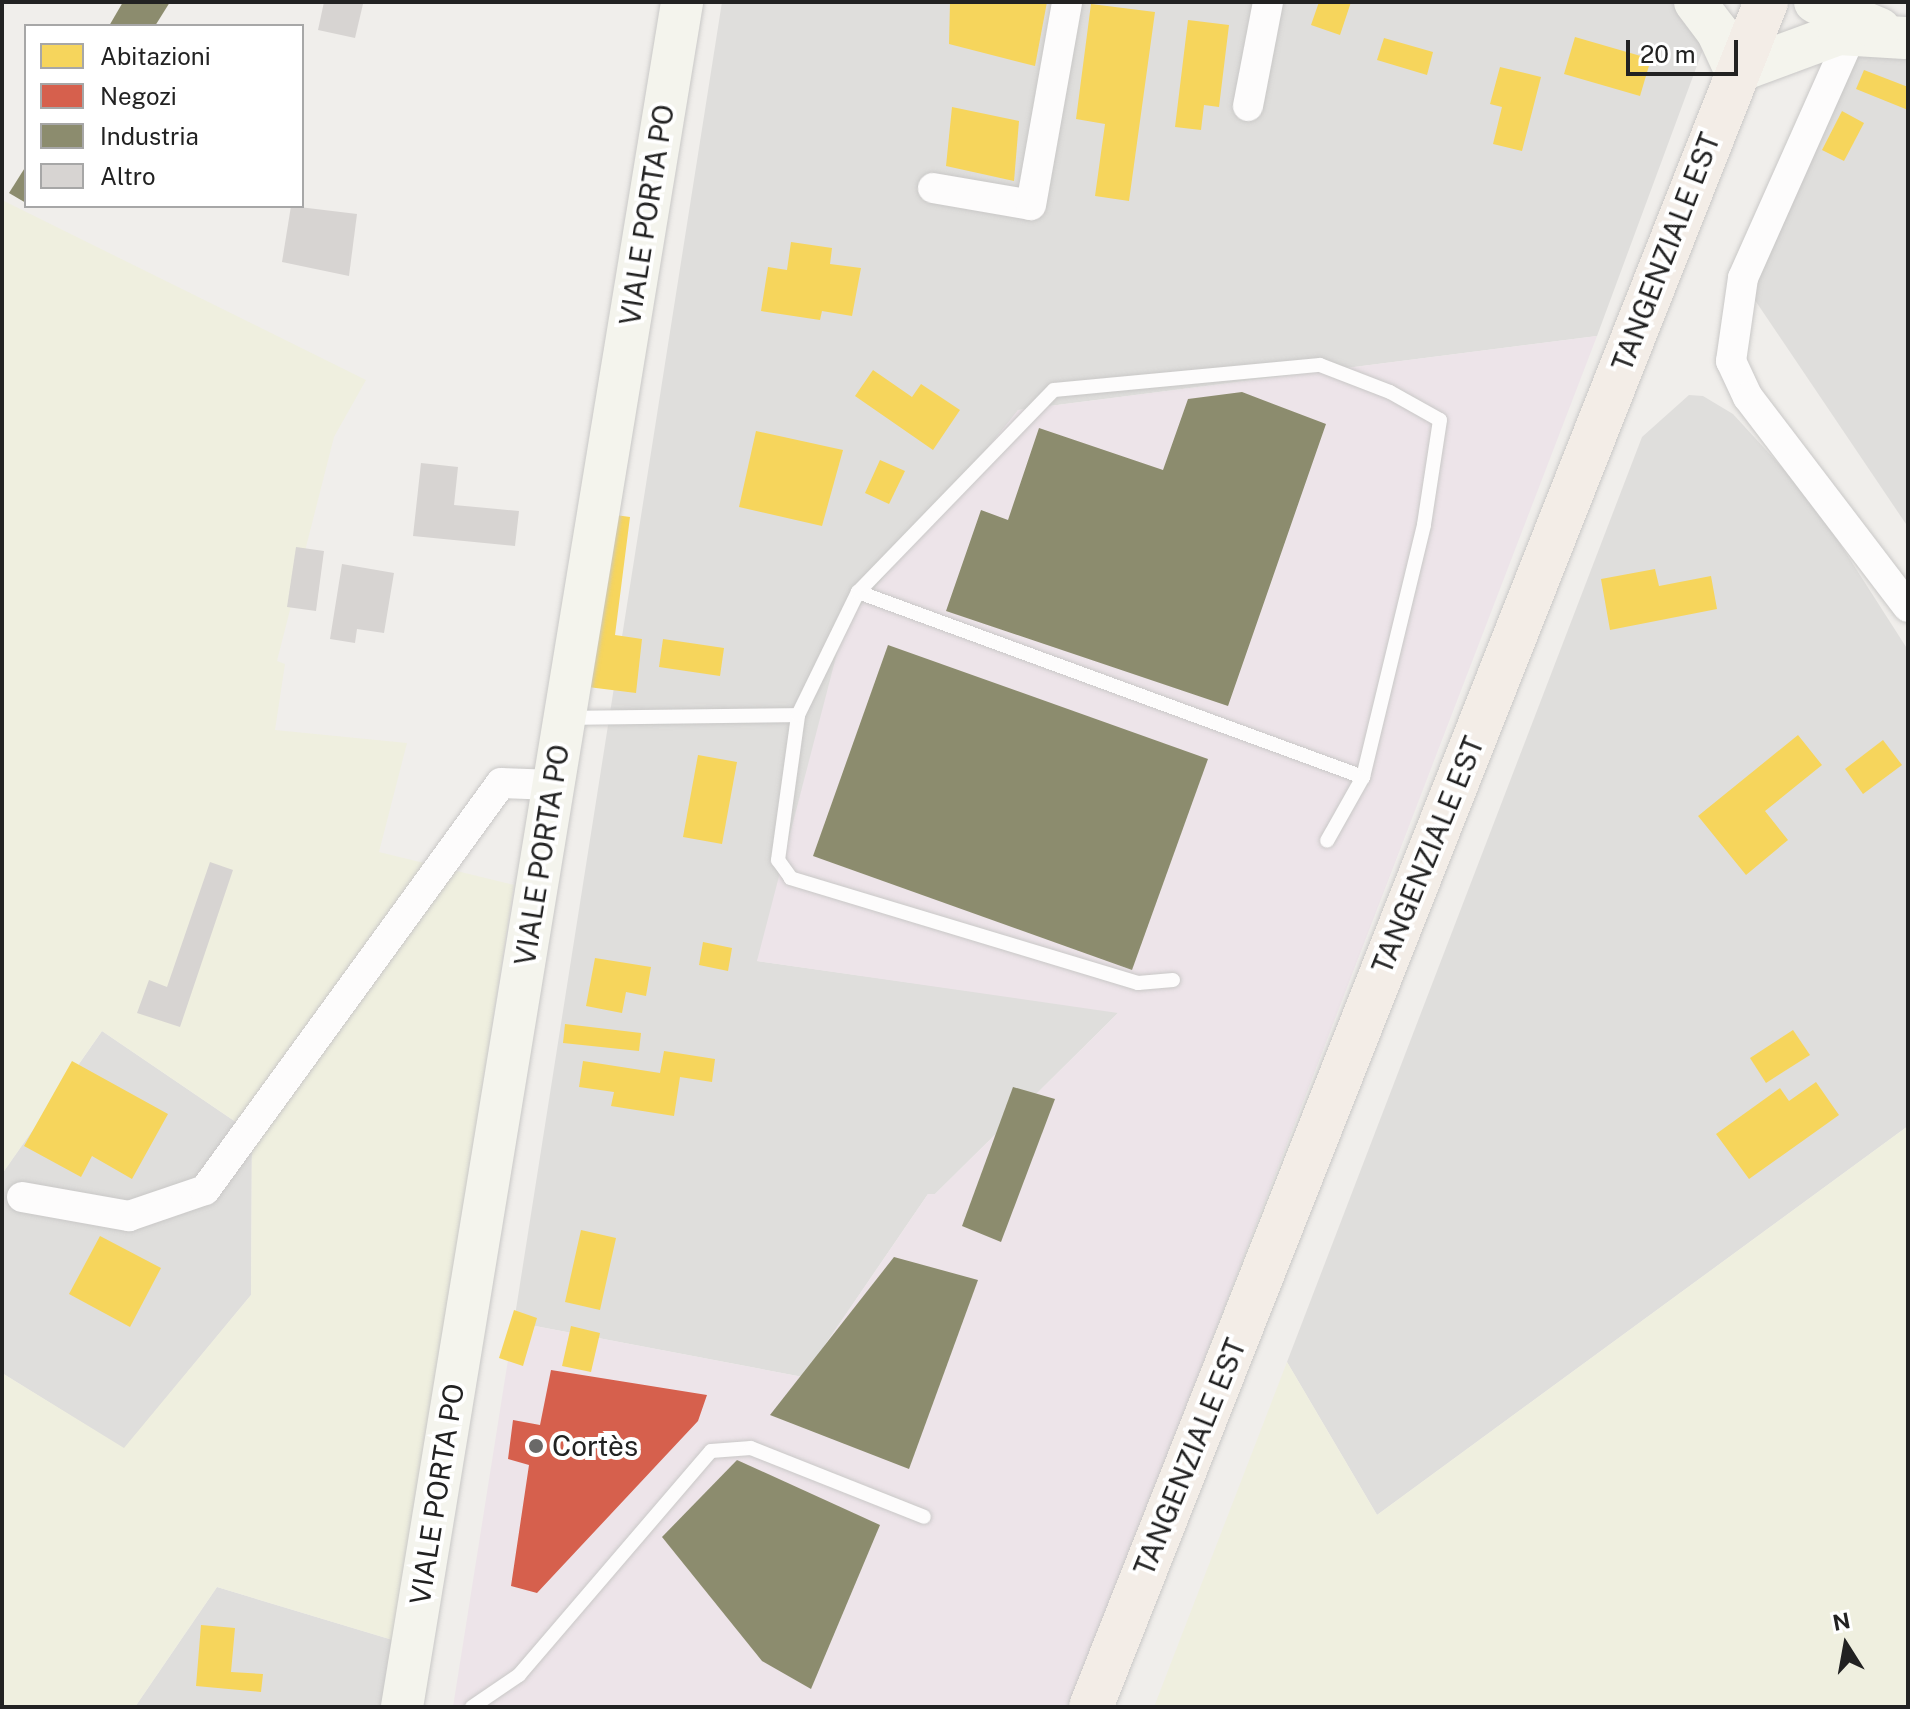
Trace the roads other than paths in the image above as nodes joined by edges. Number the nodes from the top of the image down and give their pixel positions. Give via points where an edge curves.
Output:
1 (682, 2) edge
2 (1067, 2) edge
3 (1268, 2) edge
4 (1695, 2) edge
5 (1766, 2) edge
6 (1815, 2) edge
7 (1852, 33) junction
8 (1906, 38) edge
9 (1736, 72) junction
10 (1248, 106) dead end
11 (933, 188) dead end
12 (858, 592) junction
13 (1908, 607) edge
14 (798, 715) junction
15 (565, 718) junction
16 (1363, 777) junction
17 (554, 785) junction
18 (1327, 841) dead end
19 (1173, 980) dead end
20 (22, 1197) dead end
21 (924, 1517) dead end
22 (402, 1707) edge
23 (472, 1707) edge
24 (1091, 1707) edge

1 - 15 main road, VIALE PORTA PO
2 - 11 street via 1031,205
3 - 10 street
4 - 9 main road via 1717,31
5 - 9 main road, TANGENZIALE EST
6 - 8 main road
7 - 8 main road
7 - 9 main road
7 - 13 street via 1743,278 1731,361 1748,397
9 - 24 main road, TANGENZIALE EST
12 - 14 lane
12 - 16 lane
12 - 16 lane via 1054,390 1320,365 1390,392 1440,420 1424,525
14 - 15 lane
14 - 19 lane via 778,860 791,878 1138,983
15 - 17 main road, VIALE PORTA PO
16 - 18 lane
17 - 20 street via 501,783 205,1190 129,1216
17 - 22 main road, VIALE PORTA PO
21 - 23 lane via 751,1448 711,1451 519,1675

